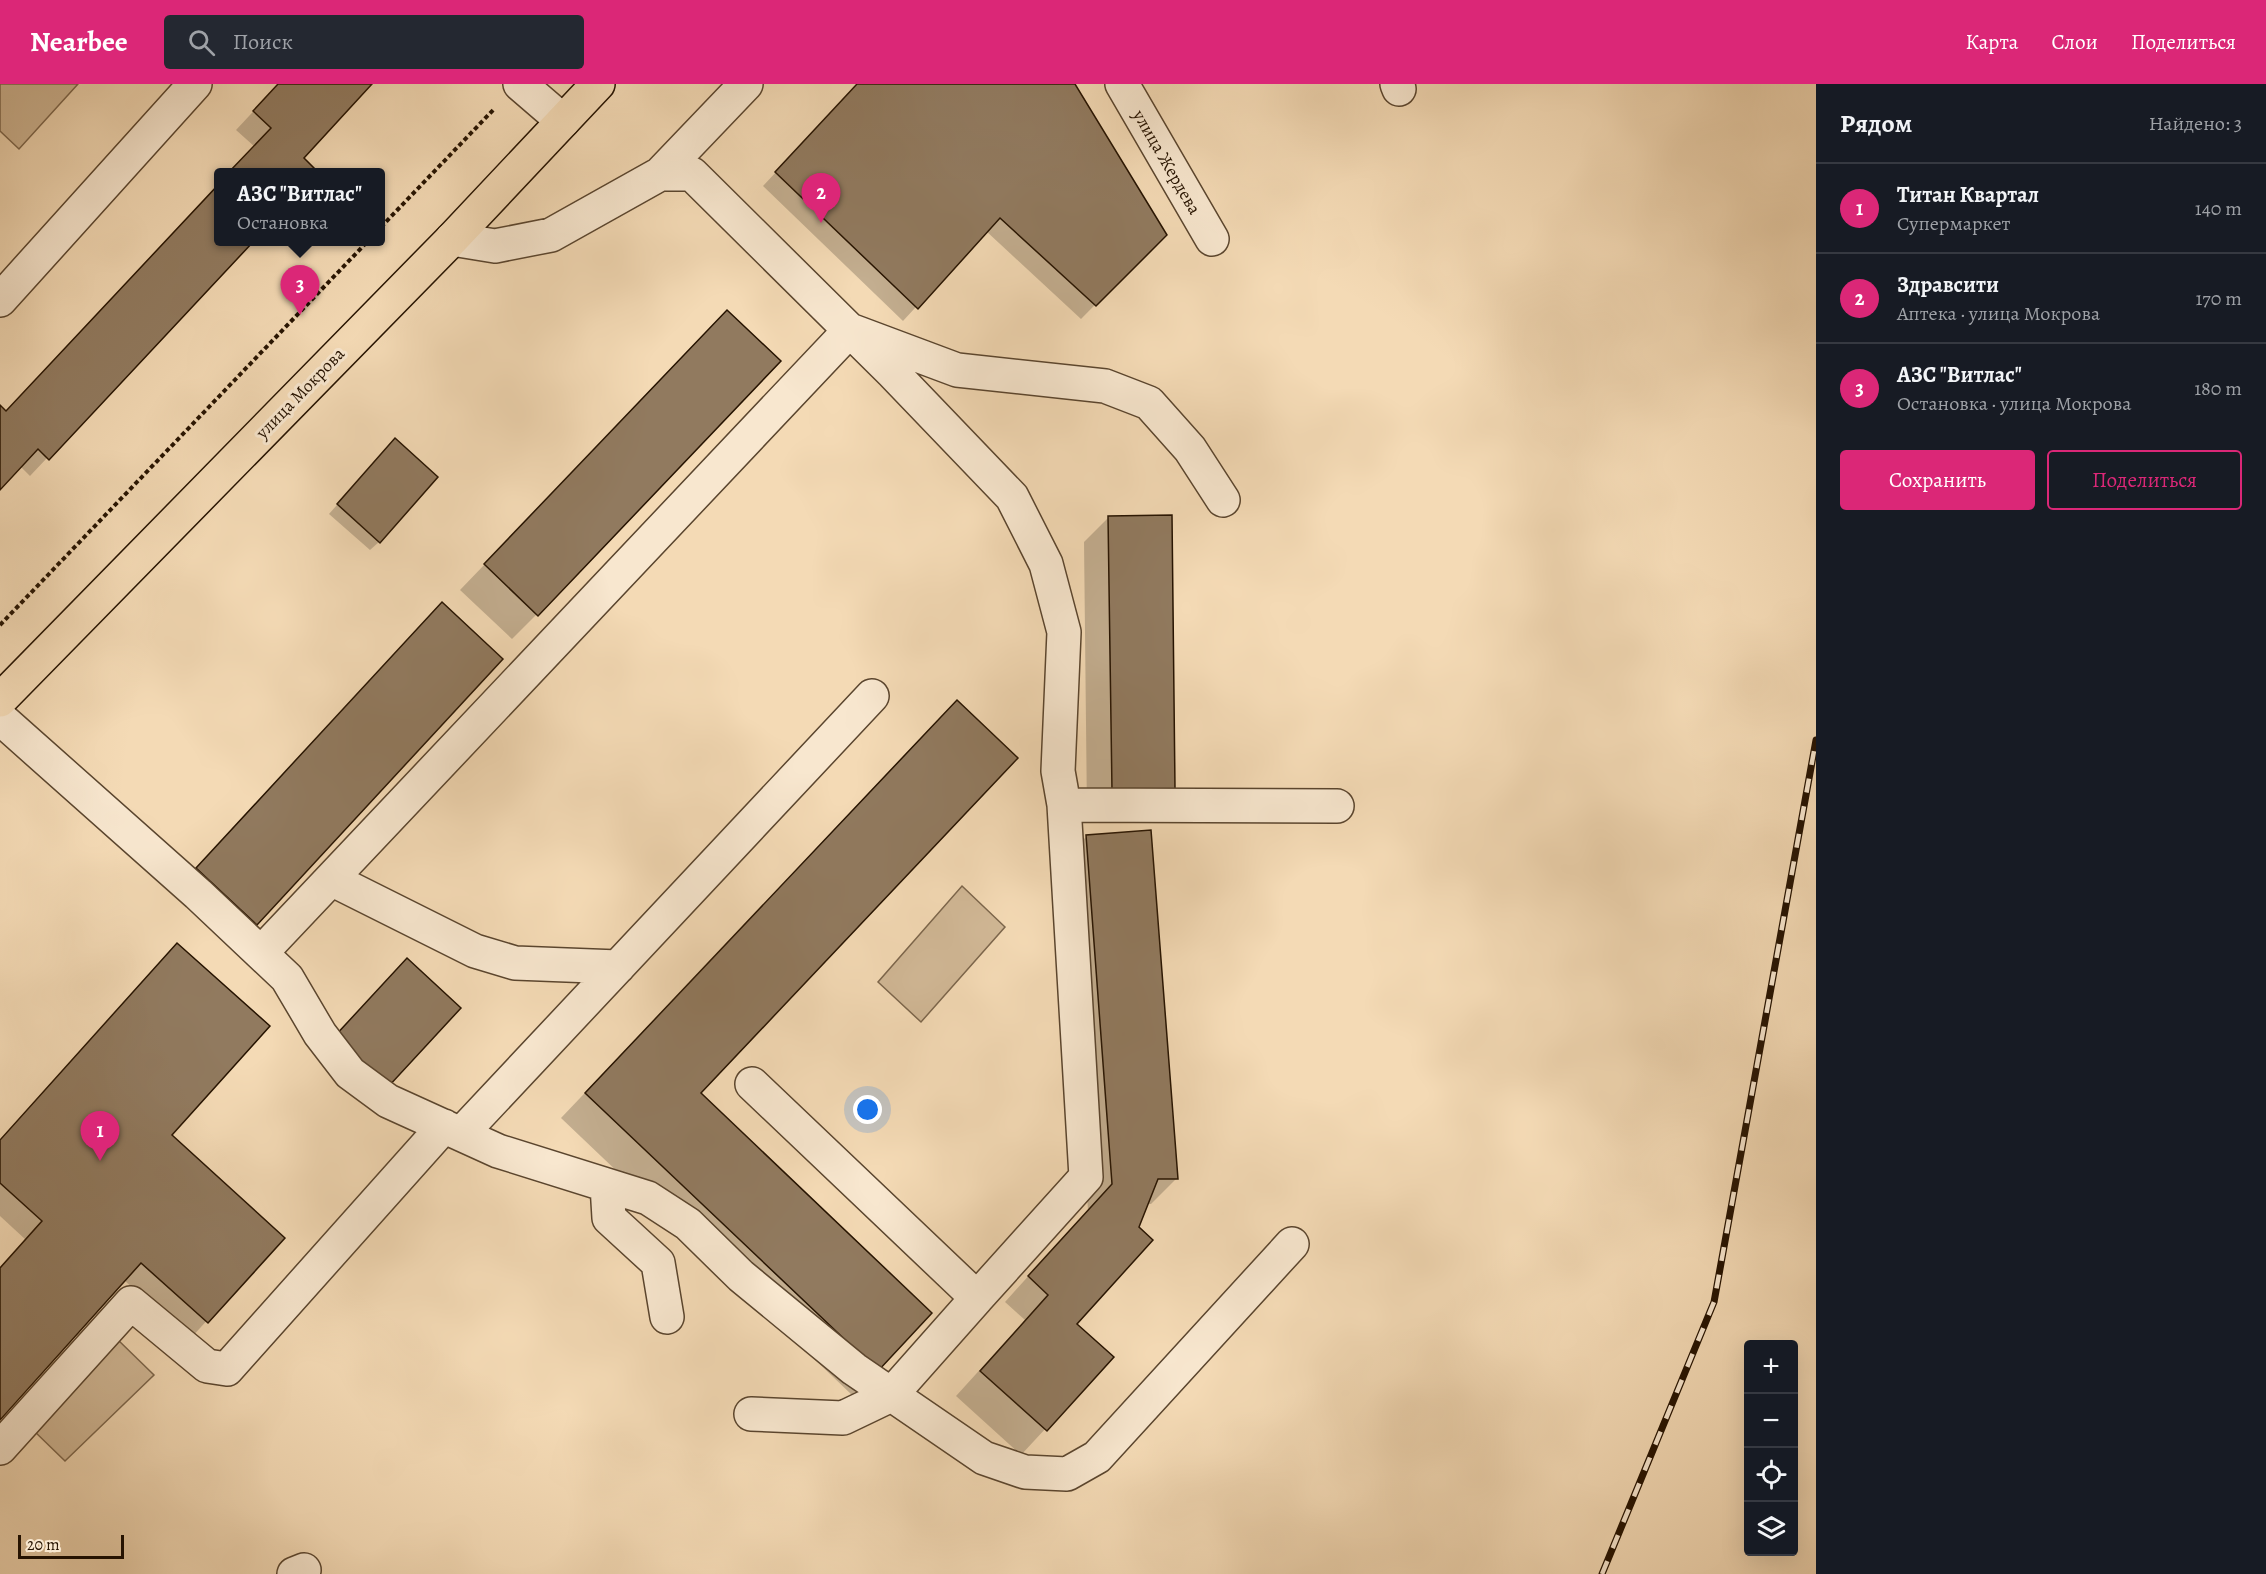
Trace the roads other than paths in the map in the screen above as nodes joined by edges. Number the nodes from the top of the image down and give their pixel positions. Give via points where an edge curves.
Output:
1 (195, 84) edge
2 (598, 84) edge
3 (746, 84) edge
4 (1122, 84) edge
5 (511, 92) edge
6 (563, 121) junction
7 (660, 174) junction
8 (452, 238) junction
9 (1212, 239) dead end
10 (0, 300) edge
11 (850, 330) junction
12 (1223, 500) dead end
13 (872, 696) dead end
14 (0, 700) edge
15 (0, 718) edge
16 (1064, 805) junction
17 (1337, 806) dead end
18 (331, 879) junction
19 (261, 953) junction
20 (618, 967) junction
21 (752, 1084) dead end
22 (453, 1130) junction
23 (607, 1185) junction
24 (1292, 1244) dead end
25 (977, 1298) junction
26 (667, 1317) dead end
27 (891, 1395) junction
28 (752, 1414) dead end
29 (0, 1448) edge

1 - 10 street
2 - 6 main road, улица Мокрова
3 - 7 street
4 - 9 street, улица Жердева
5 - 6 street
6 - 8 main road, улица Мокрова
7 - 8 street via 551,235 495,246
7 - 11 street via 692,174
8 - 14 main road, улица Мокрова
11 - 12 street via 957,370 1105,386 1149,403 1190,449
11 - 16 street via 1012,496 1046,564 1064,632 1058,771
11 - 18 street
13 - 20 street
15 - 19 street
16 - 17 street
16 - 25 street via 1086,1177
18 - 19 street
18 - 20 street via 485,954 515,963
19 - 22 street via 287,978 320,1034 350,1073 388,1101
20 - 22 street
21 - 25 street
22 - 23 street via 498,1151
22 - 29 street via 226,1369 207,1366 130,1303
23 - 26 street via 609,1218 658,1263
23 - 27 street via 648,1198 688,1224 741,1276
24 - 27 street via 1096,1457 1067,1474 1025,1472 984,1458
25 - 27 street
27 - 28 street via 843,1418

